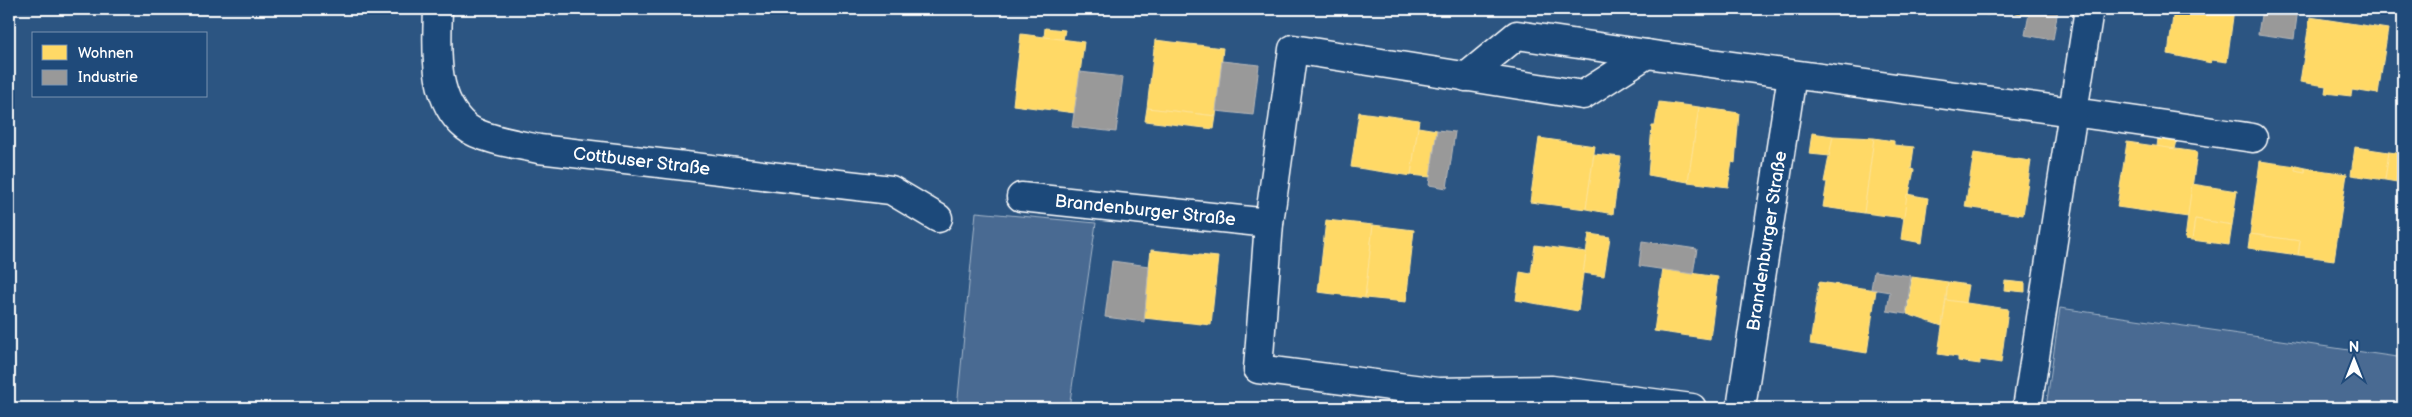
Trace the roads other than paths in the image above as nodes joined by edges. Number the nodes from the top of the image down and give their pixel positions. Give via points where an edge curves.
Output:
1 (438, 9) edge
2 (2089, 9) edge
3 (1647, 54) junction
4 (1792, 75) junction
5 (1466, 76) junction
6 (2073, 111) junction
7 (2253, 138) dead end
8 (1021, 197) dead end
9 (938, 218) dead end
10 (1269, 223) junction
11 (1692, 408) edge
12 (1742, 408) edge
13 (2027, 408) edge

1 - 9 street, Cottbuser Straße via 437,68 448,106 466,128 495,139 539,149 891,190
2 - 6 street
3 - 4 street
3 - 5 street via 1584,95
3 - 5 street via 1517,36
4 - 6 street
4 - 12 street, Brandenburger Straße
5 - 10 street via 1293,49
6 - 7 street
6 - 13 street
8 - 10 street, Brandenburger Straße
10 - 11 street via 1258,369 1438,392 1552,390

